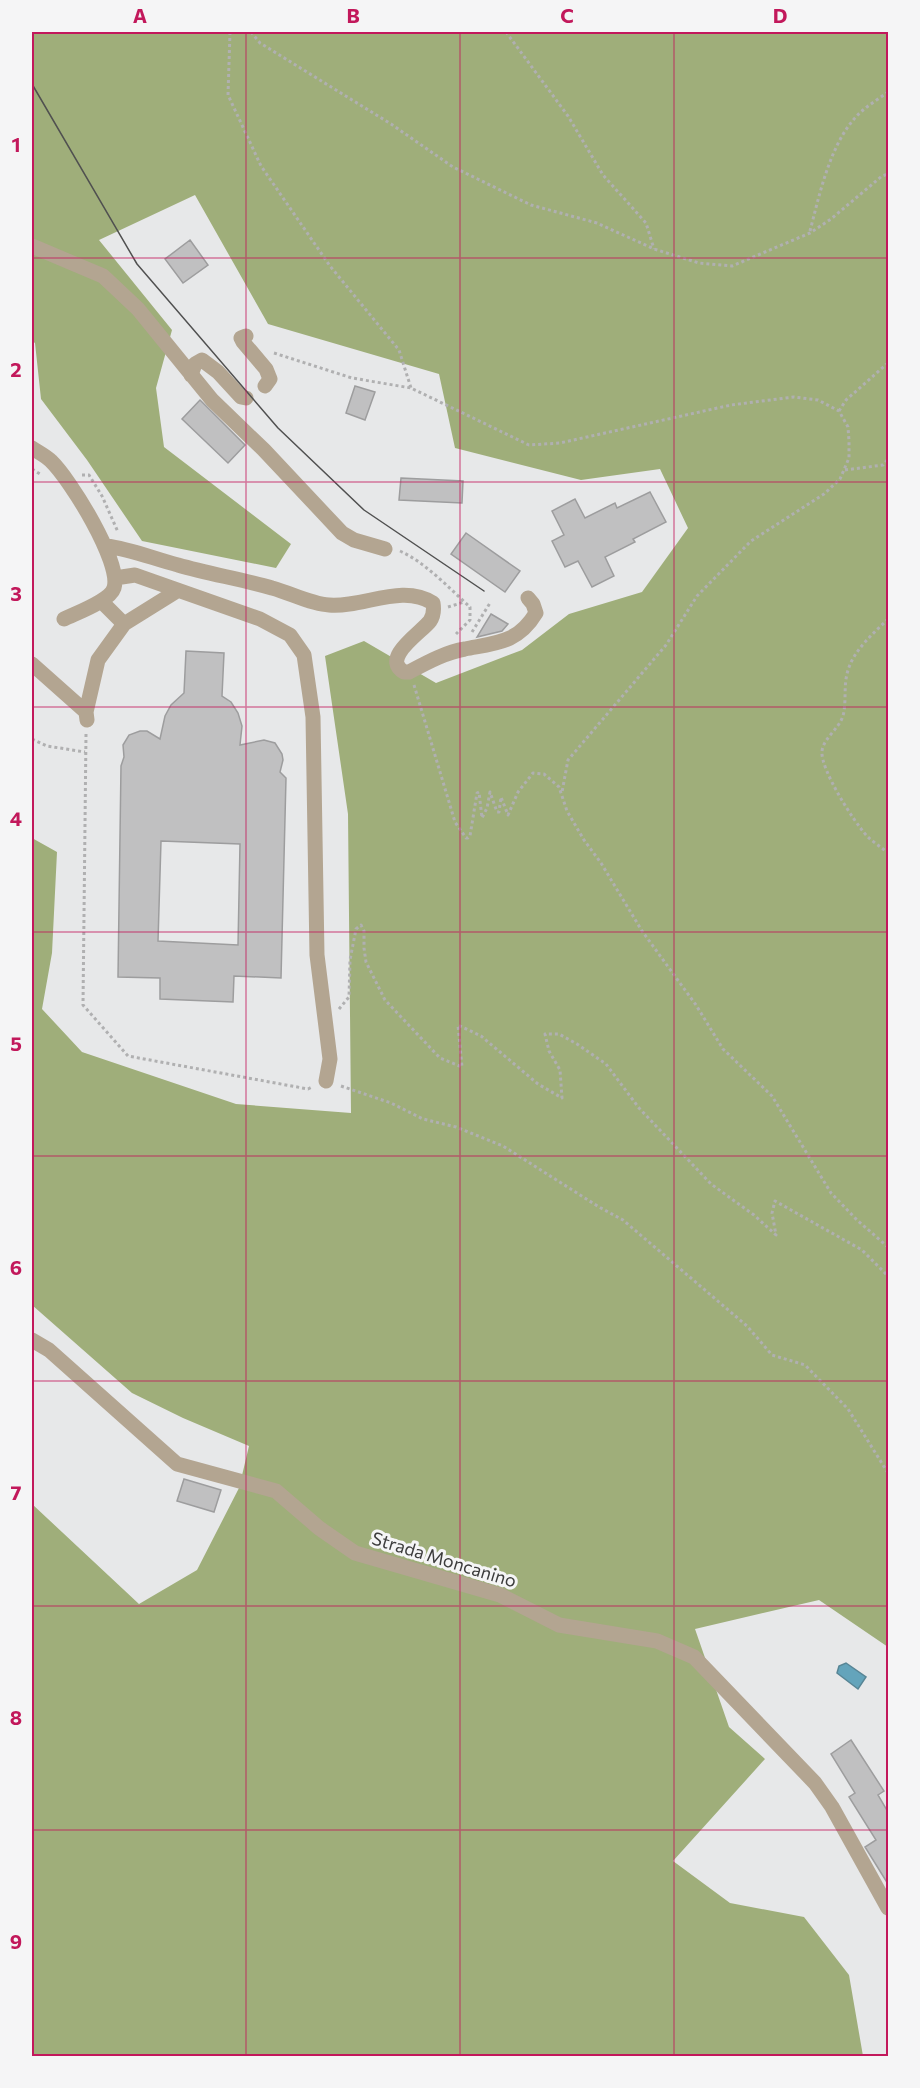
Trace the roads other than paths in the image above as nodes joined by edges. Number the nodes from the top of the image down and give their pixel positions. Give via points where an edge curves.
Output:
1 (32, 246) edge
2 (246, 336) road end
3 (191, 375) junction
4 (265, 386) dead end
5 (246, 398) dead end
6 (32, 448) edge
7 (106, 546) junction
8 (385, 549) road end
9 (115, 578) junction
10 (177, 591) junction
11 (528, 598) dead end
12 (101, 601) junction
13 (64, 619) dead end
14 (124, 624) junction
15 (32, 664) edge
16 (326, 1081) road end
17 (32, 1340) edge
18 (888, 1908) edge

1 - 3 street via 103,276 138,309
2 - 4 street via 241,338 243,342 270,379
3 - 5 street via 195,364 202,360 240,397
3 - 8 street via 342,533
6 - 7 street via 50,460 63,476
7 - 9 street
7 - 11 street via 329,605 411,595 426,598 433,603 431,620 399,652 397,660 400,670 409,672 465,649 502,643 529,624 536,613
9 - 10 street via 132,574
9 - 12 street via 114,588
10 - 14 street
10 - 16 street via 260,619 290,635 304,655 313,717 317,955 330,1059
12 - 13 street
12 - 14 street
14 - 15 street via 98,660 86,716
17 - 18 street, Strada Moncanino via 49,1350 177,1464 276,1491 355,1553 500,1594 559,1625 657,1641 694,1657 815,1783

